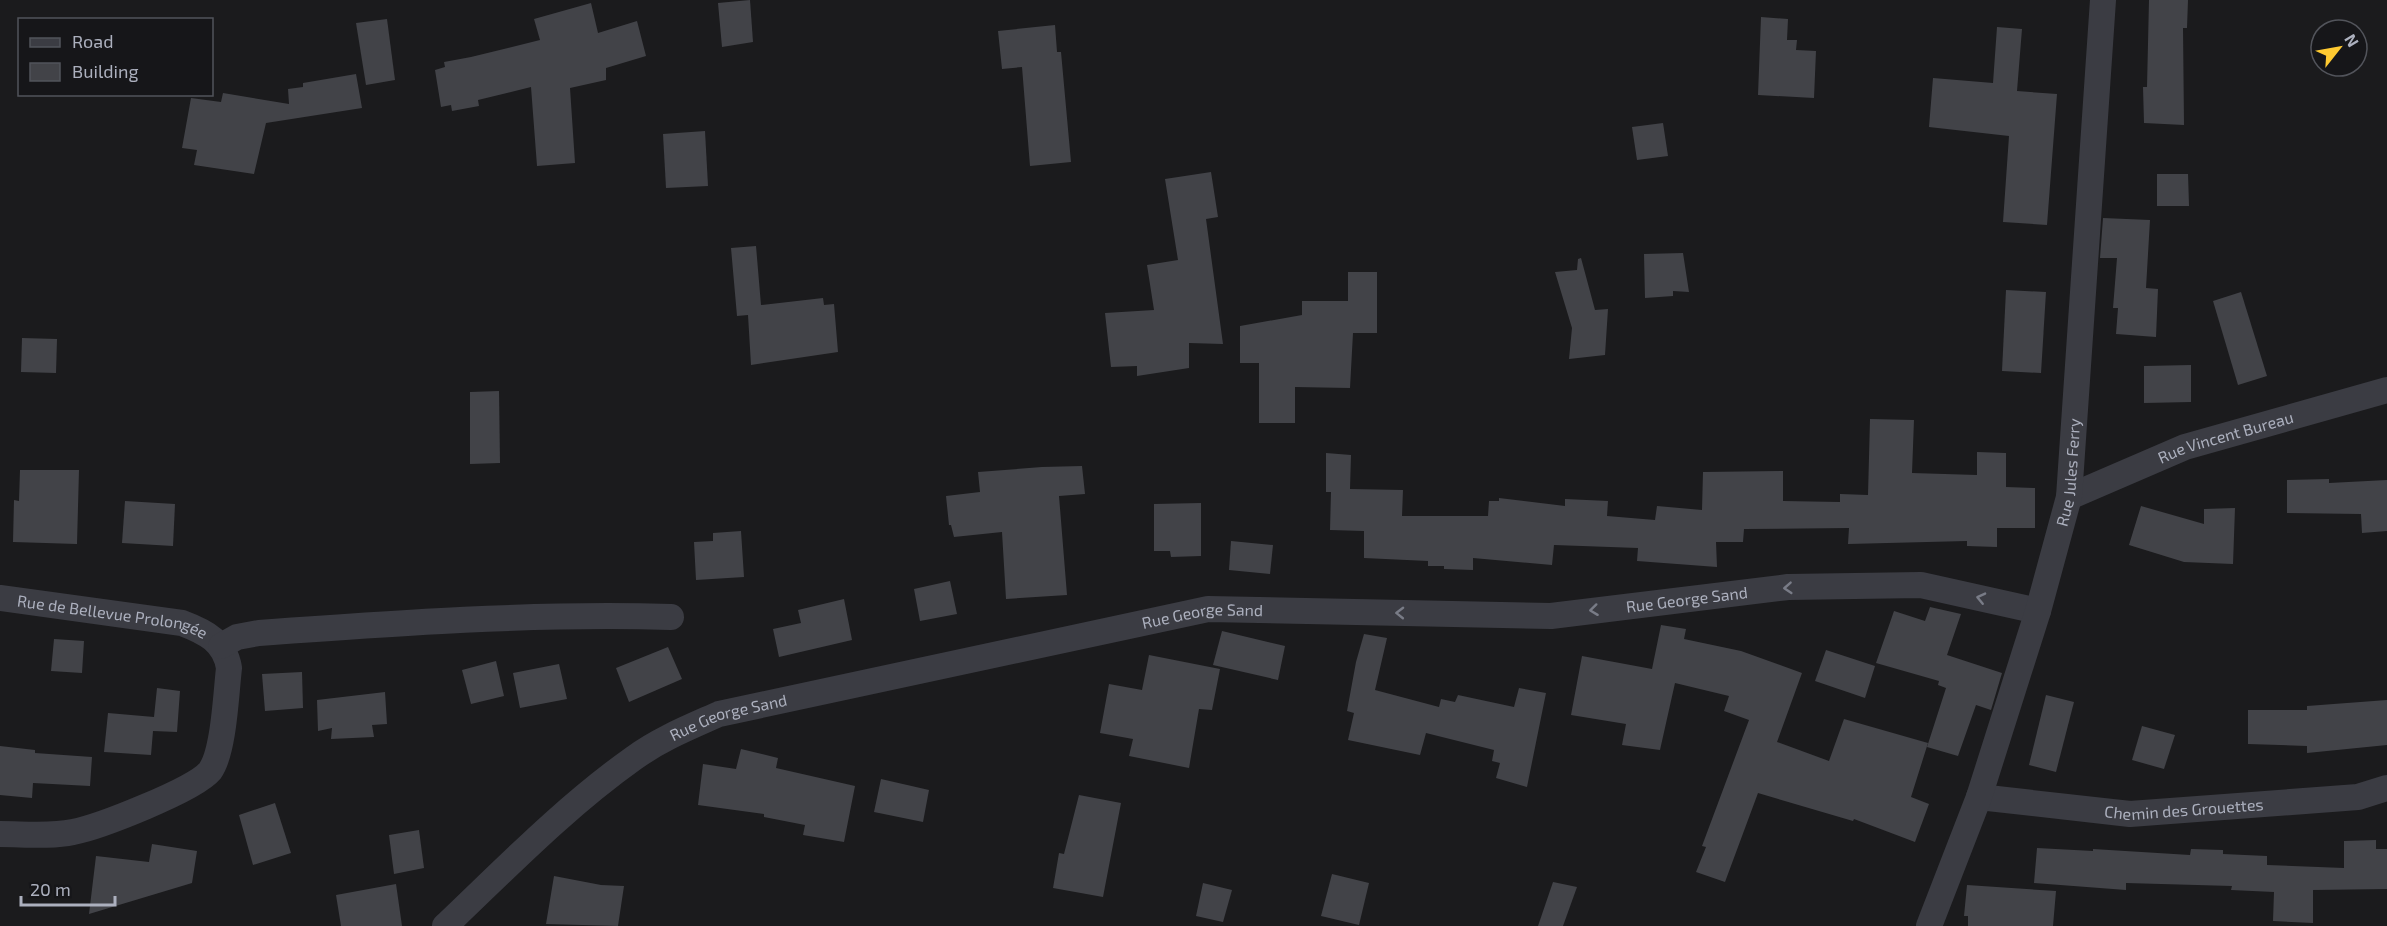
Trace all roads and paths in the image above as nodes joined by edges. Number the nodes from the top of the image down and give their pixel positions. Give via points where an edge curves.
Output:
1 (2103, 0) edge
2 (2387, 390) edge
3 (2068, 497) junction
4 (0, 598) edge
5 (2038, 611) junction
6 (671, 617) dead end
7 (221, 646) junction
8 (2387, 788) edge
9 (1979, 797) junction
10 (0, 834) edge
11 (445, 926) edge
12 (1929, 926) edge

1 - 3 street, Rue Jules Ferry
2 - 3 street, Rue Vincent Bureau via 2185,447
3 - 5 street, Rue Jules Ferry
4 - 7 street, Rue de Bellevue Prolongée via 182,623 200,630
5 - 9 street, Rue Jules Ferry
5 -> 11 street, Rue George Sand via 1921,585 1788,587 1551,616 1208,609 719,714 675,733 616,771 571,807
6 - 7 street via 598,615 432,621 259,633 237,637
7 - 10 street via 229,668 218,752 209,771 155,802 73,832
8 - 9 street, Chemin des Grouettes via 2358,797 2130,814
9 - 12 street, Rue Jules Ferry

